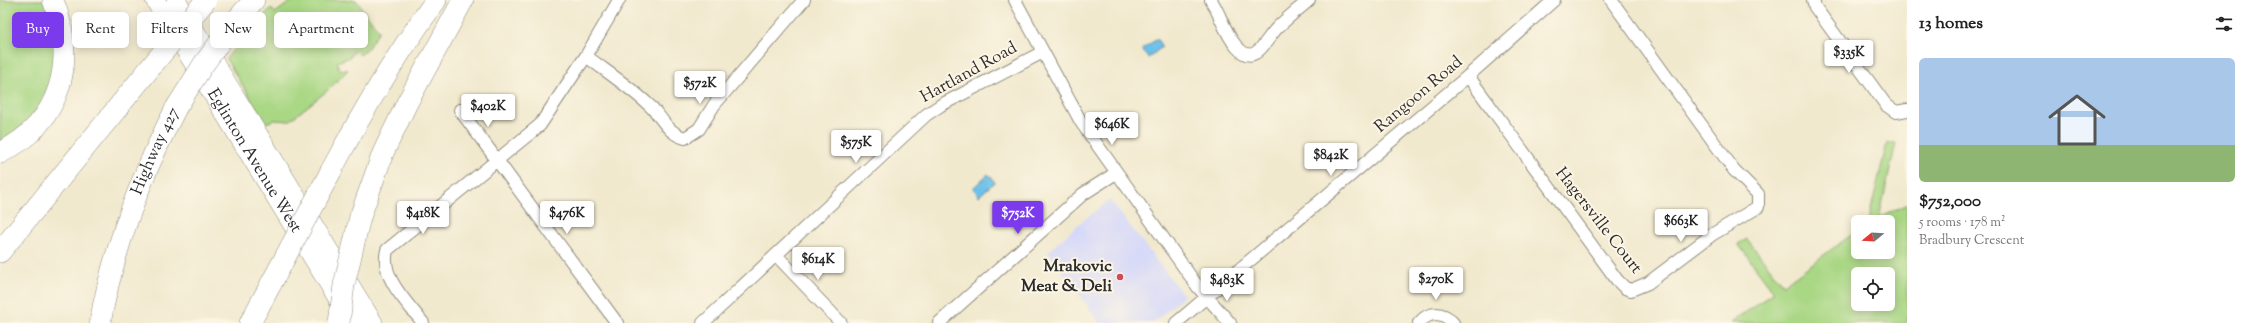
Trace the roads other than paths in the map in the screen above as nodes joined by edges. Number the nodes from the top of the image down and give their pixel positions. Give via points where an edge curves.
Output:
1 (53, 0) edge
2 (155, 0) edge
3 (176, 0) edge
4 (206, 0) edge
5 (254, 0) edge
6 (436, 0) edge
7 (463, 0) edge
8 (619, 0) edge
9 (804, 0) edge
10 (1016, 0) edge
11 (1211, 0) edge
12 (1309, 0) edge
13 (1554, 0) edge
14 (1611, 0) edge
15 (1813, 0) edge
16 (1043, 52) junction
17 (586, 56) junction
18 (1468, 76) junction
19 (460, 110) dead end
20 (1907, 110) edge
21 (0, 153) edge
22 (498, 160) junction
23 (1116, 173) junction
24 (1, 251) edge
25 (777, 256) junction
26 (1207, 296) junction
27 (100, 323) edge
28 (250, 323) edge
29 (339, 323) edge
30 (353, 323) edge
31 (373, 323) edge
32 (423, 323) edge
33 (616, 323) edge
34 (703, 323) edge
35 (841, 323) edge
36 (939, 323) edge
37 (1176, 323) edge
38 (1230, 323) edge
39 (1419, 323) edge
40 (1453, 323) edge

1 - 21 highway via 62,23 65,46 64,71 58,90 38,126
2 - 30 main road, Eglinton Avenue West
3 - 31 main road, Eglinton Avenue West
4 - 24 highway, bridge
5 - 27 highway, Highway 427, bridge via 203,65 176,108 148,165 122,232
6 - 28 highway, bridge via 358,121
7 - 29 highway, bridge via 383,153 360,217 344,285
8 - 17 street
9 - 17 street via 714,104 699,130 685,138 676,136 649,105
10 - 16 street
11 - 12 street via 1236,46 1246,54 1251,54 1259,52 1277,28
13 - 18 street, Rangoon Road
14 - 18 street, Hagersville Court via 1734,170 1758,194 1758,207 1713,234 1648,283 1631,290 1617,280
15 - 20 street via 1886,105 1896,112
16 - 23 street via 1081,122
16 - 25 street, Hartland Road via 926,114
17 - 22 street via 540,125
18 - 26 street, Rangoon Road
19 - 22 street
22 - 32 street via 387,250 385,268
22 - 33 street
23 - 26 street
23 - 36 street via 1083,194
25 - 34 street, Hartland Road
25 - 35 street
26 - 37 street, Rangoon Road
26 - 38 street
39 - 40 street via 1426,315 1435,313 1444,315

